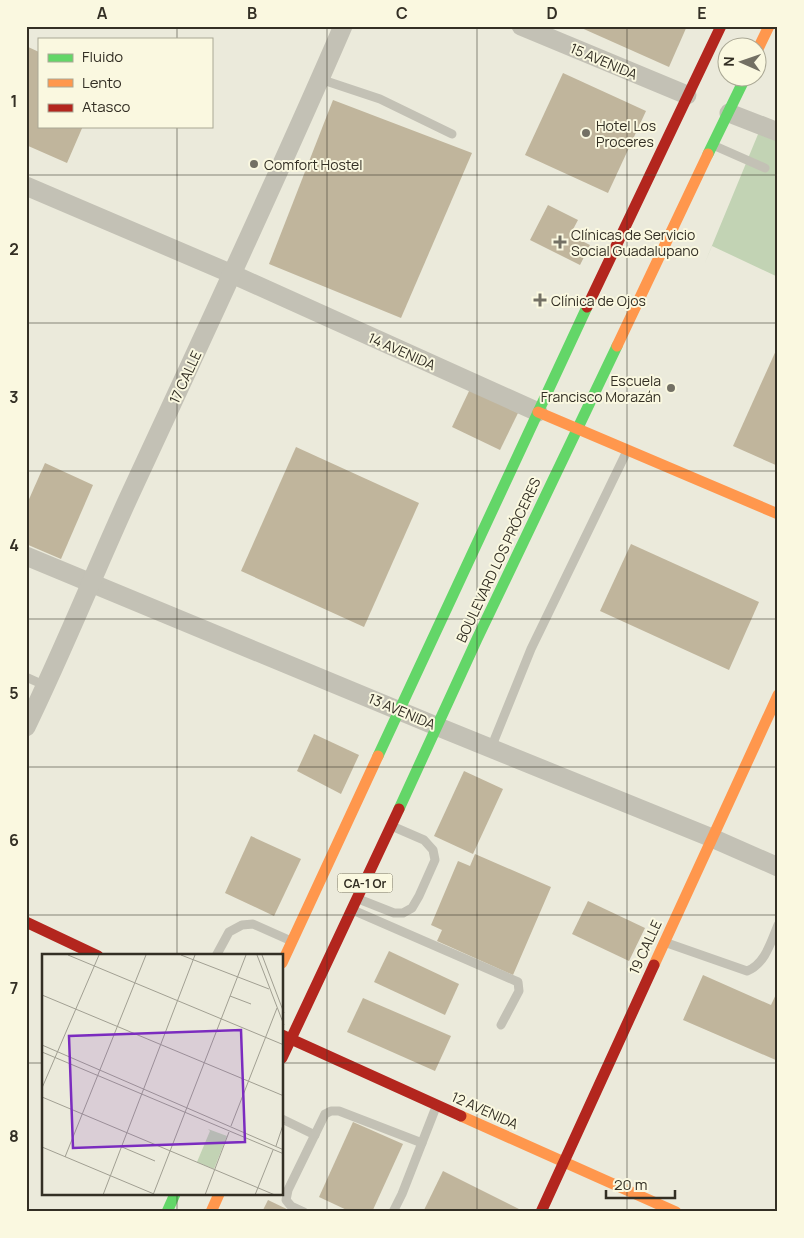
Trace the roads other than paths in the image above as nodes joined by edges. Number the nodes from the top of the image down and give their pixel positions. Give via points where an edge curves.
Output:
1 (343, 26) edge
2 (521, 26) edge
3 (721, 26) edge
4 (769, 26) edge
5 (763, 38) edge
6 (320, 79) junction
7 (741, 88) edge
8 (686, 95) junction
9 (729, 113) junction
10 (778, 132) edge
11 (452, 134) dead end
12 (714, 146) junction
13 (765, 168) dead end
14 (26, 186) edge
15 (232, 274) junction
16 (538, 412) junction
17 (577, 429) junction
18 (627, 450) junction
19 (778, 514) edge
20 (26, 556) edge
21 (90, 584) junction
22 (26, 677) edge
23 (46, 686) junction
24 (778, 695) edge
25 (400, 710) junction
26 (436, 726) junction
27 (26, 727) edge
28 (490, 748) junction
29 (391, 825) junction
30 (712, 838) junction
31 (778, 867) edge
32 (358, 898) junction
33 (353, 910) junction
34 (26, 922) edge
35 (778, 925) edge
36 (292, 942) junction
37 (664, 942) junction
38 (94, 954) edge
39 (217, 954) edge
40 (284, 959) edge
41 (501, 1025) dead end
42 (287, 1037) edge
43 (284, 1050) edge
44 (437, 1105) junction
45 (284, 1120) edge
46 (315, 1135) junction
47 (422, 1143) junction
48 (564, 1162) junction
49 (174, 1196) edge
50 (218, 1196) edge
51 (167, 1212) edge
52 (211, 1212) edge
53 (304, 1212) edge
54 (393, 1212) edge
55 (541, 1212) edge
56 (676, 1212) edge

1 - 6 street, 17 CALLE
2 - 8 street, 15 AVENIDA
3 - 8 main road, BOULEVARD LOS PRÓCERES / CA-1 Or
4 - 5 main road
6 - 11 lane via 380,99
6 - 15 street, 17 CALLE
7 - 9 main road, BOULEVARD LOS PRÓCERES / CA-1 Or
8 - 16 main road, BOULEVARD LOS PRÓCERES / CA-1 Or
9 - 10 street
9 - 12 main road, BOULEVARD LOS PRÓCERES / CA-1 Or
12 - 13 lane
12 - 17 main road, BOULEVARD LOS PRÓCERES / CA-1 Or
14 - 15 street, 14 AVENIDA
15 - 16 street, 14 AVENIDA
15 - 21 street, 17 CALLE
16 - 17 main road, 14 AVENIDA
16 - 25 main road, BOULEVARD LOS PRÓCERES / CA-1 Or
17 - 18 main road, 14 AVENIDA
17 - 26 main road, BOULEVARD LOS PRÓCERES / CA-1 Or
18 - 19 main road, 14 AVENIDA
18 - 28 lane via 531,649
20 - 21 street, 13 AVENIDA
21 - 23 street, 17 CALLE
21 - 25 street, 13 AVENIDA
22 - 23 lane
23 - 27 street, 17 CALLE
24 - 30 main road, 19 CALLE
25 - 26 street, 13 AVENIDA
25 - 36 main road, BOULEVARD LOS PRÓCERES / CA-1 Or
26 - 28 street, 13 AVENIDA
26 - 29 main road, BOULEVARD LOS PRÓCERES / CA-1 Or
28 - 30 street, 13 AVENIDA
29 - 32 main road, BOULEVARD LOS PRÓCERES / CA-1 Or
29 - 32 lane via 424,840 433,850 435,860 419,896 412,908 403,913 394,913
30 - 31 street, 13 AVENIDA
30 - 37 main road, 19 CALLE
32 - 33 main road, BOULEVARD LOS PRÓCERES / CA-1 Or
33 - 41 lane via 518,982 518,991
33 - 42 main road, BOULEVARD LOS PRÓCERES / CA-1 Or
34 - 38 main road
35 - 37 lane via 756,967 747,971
36 - 39 lane via 253,924 229,932
36 - 40 main road, BOULEVARD LOS PRÓCERES / CA-1 Or
37 - 48 main road, 19 CALLE
42 - 43 main road, BOULEVARD LOS PRÓCERES / CA-1 Or
42 - 44 main road, 12 AVENIDA
44 - 47 lane
44 - 48 main road, 12 AVENIDA
45 - 46 lane
46 - 47 lane via 325,1114 339,1111
46 - 53 lane via 286,1200
47 - 54 lane
48 - 55 main road, 19 CALLE
48 - 56 main road, 12 AVENIDA
49 - 51 main road
50 - 52 main road

